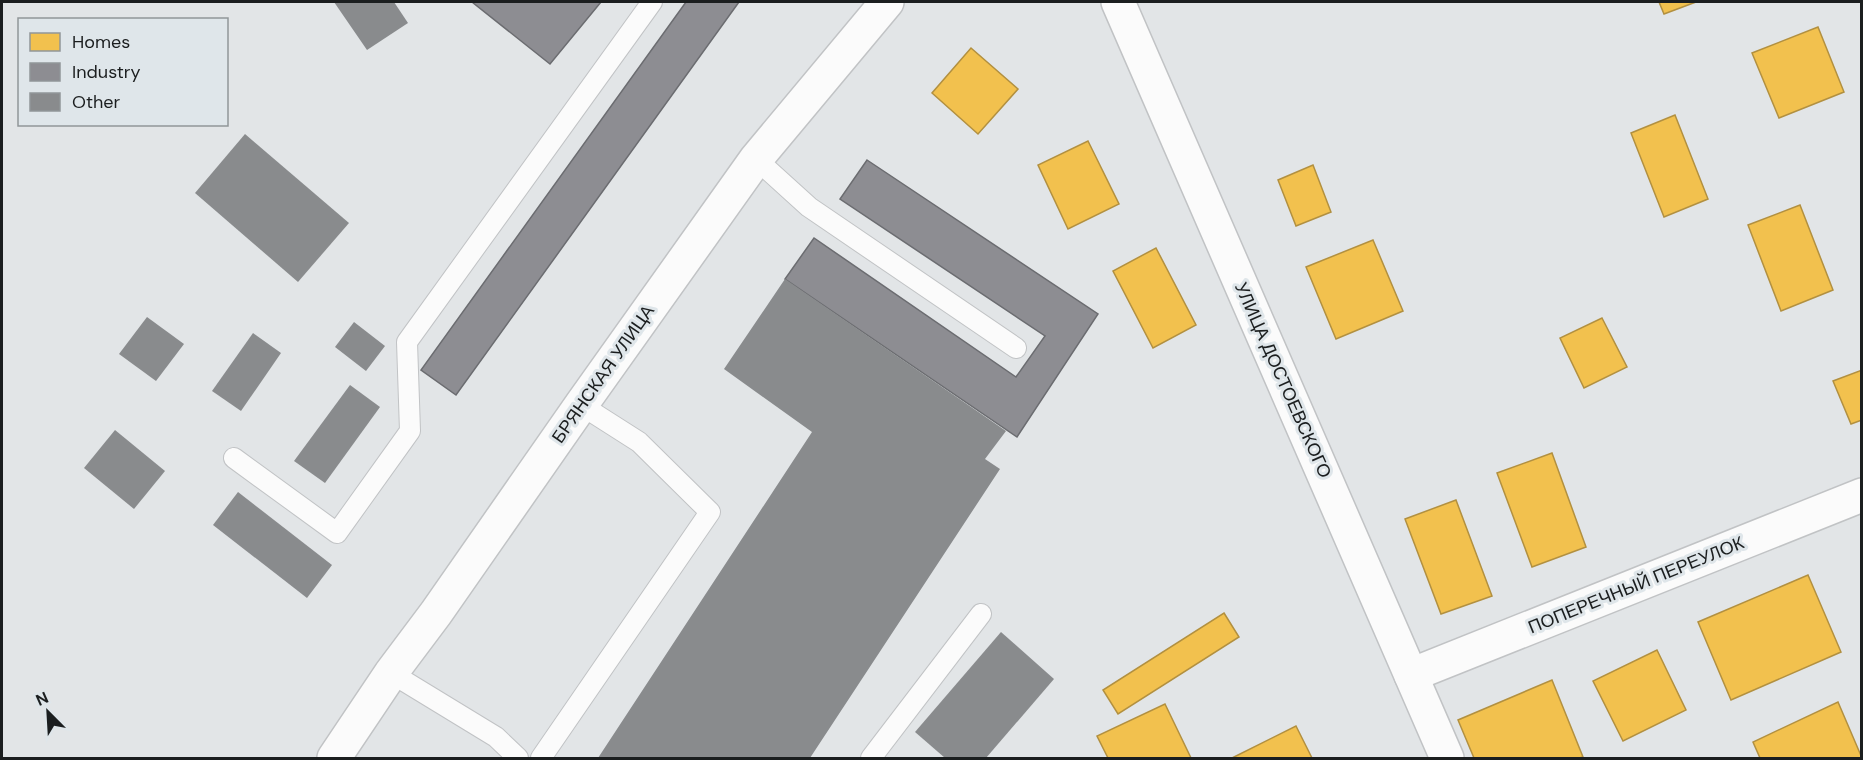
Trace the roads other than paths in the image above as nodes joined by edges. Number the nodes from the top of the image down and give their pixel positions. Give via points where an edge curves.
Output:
1 (652, 2) edge
2 (1118, 2) edge
3 (880, 4) edge
4 (756, 159) junction
5 (1016, 348) dead end
6 (581, 405) junction
7 (234, 458) dead end
8 (1862, 495) edge
9 (981, 614) dead end
10 (391, 673) junction
11 (1411, 675) junction
12 (334, 759) edge
13 (518, 759) edge
14 (542, 759) edge
15 (871, 759) edge
16 (1447, 759) edge

1 - 7 lane via 407,342 410,431 337,533
2 - 11 main road, УЛИЦА ДОСТОЕВСКОГО
3 - 4 main road, БРЯНСКАЯ УЛИЦА
4 - 5 lane via 809,207
4 - 6 main road, БРЯНСКАЯ УЛИЦА
6 - 10 main road, БРЯНСКАЯ УЛИЦА
6 - 14 lane via 639,442 710,513
8 - 11 main road, ПОПЕРЕЧНЫЙ ПЕРЕУЛОК
9 - 15 lane
10 - 12 main road, БРЯНСКАЯ УЛИЦА
10 - 13 lane via 496,737
11 - 16 main road, УЛИЦА ДОСТОЕВСКОГО

